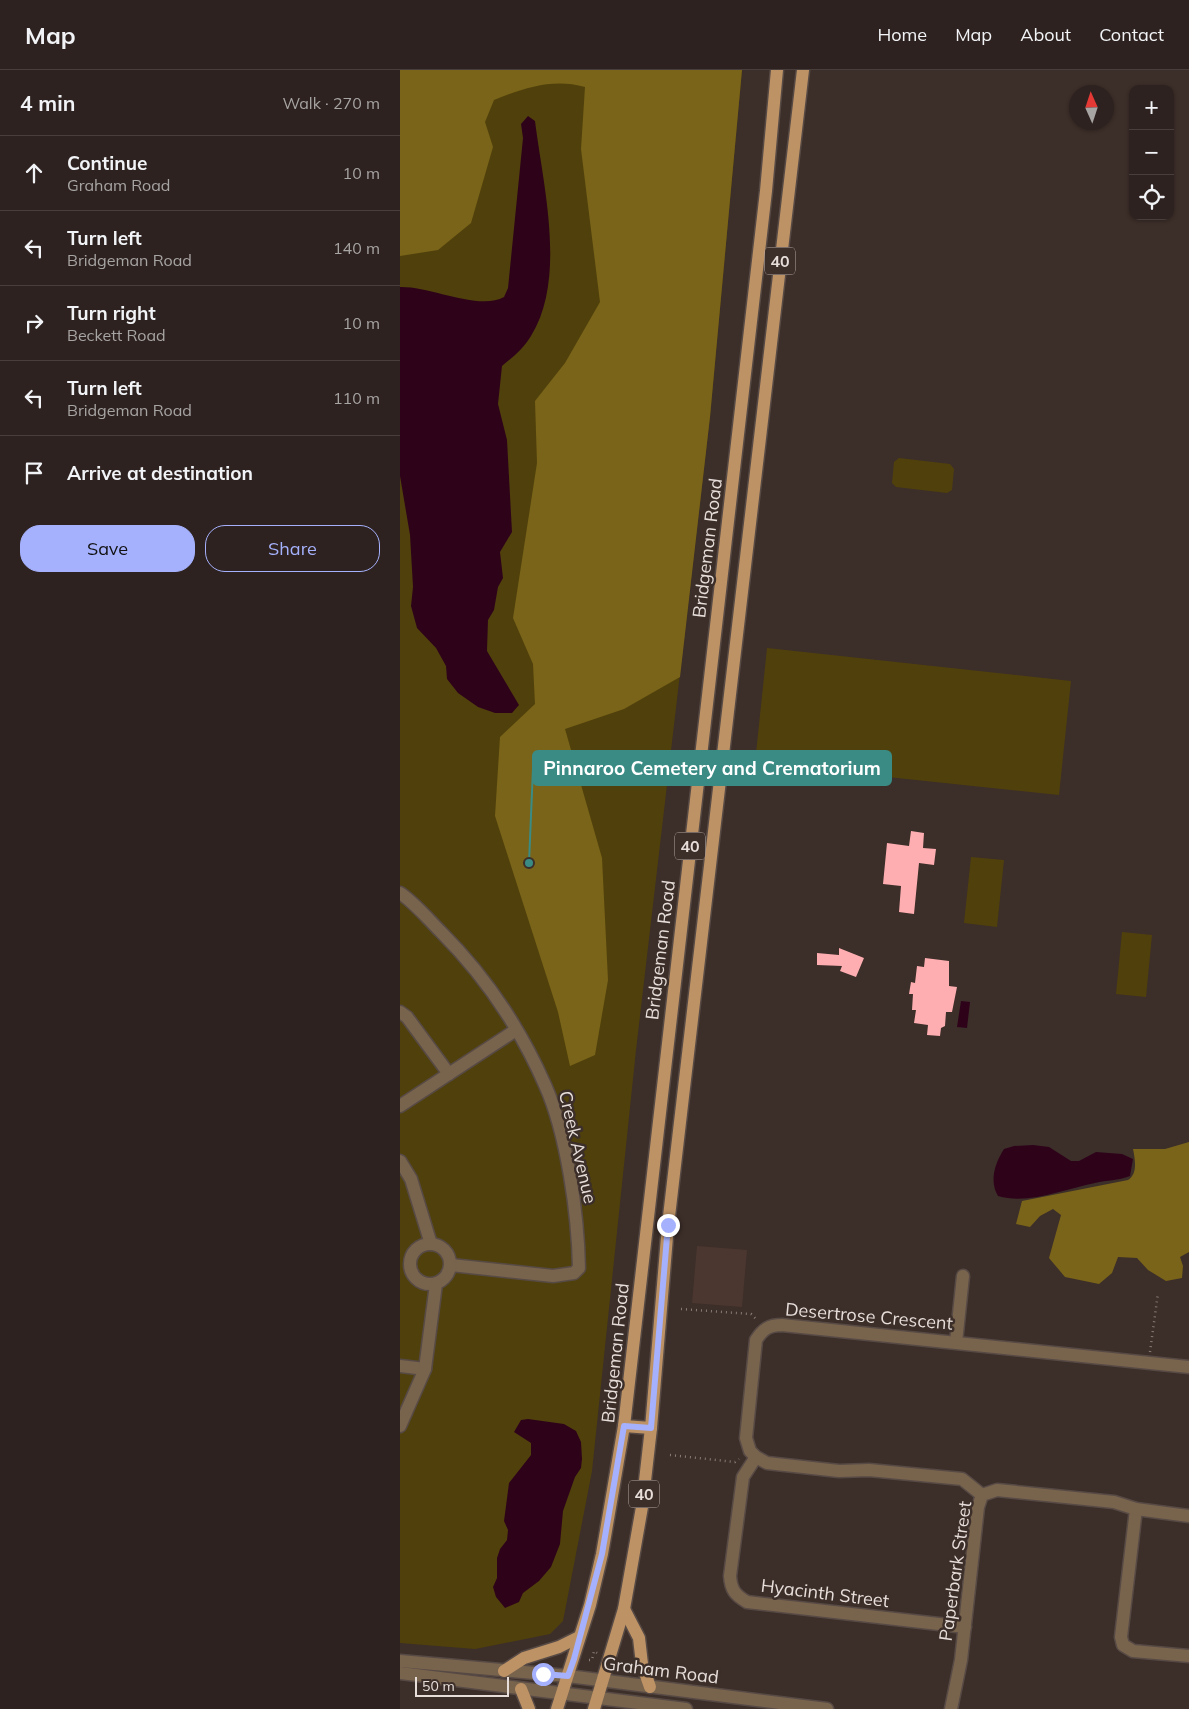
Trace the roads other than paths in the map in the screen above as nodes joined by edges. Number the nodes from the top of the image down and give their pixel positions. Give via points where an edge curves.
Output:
1 (777, 70) edge
2 (803, 70) edge
3 (766, 191) junction
4 (788, 193) junction
5 (400, 893) edge
6 (400, 1012) edge
7 (516, 1030) junction
8 (449, 1074) junction
9 (400, 1106) edge
10 (400, 1161) edge
11 (431, 1244) junction
12 (405, 1260) edge
13 (451, 1265) junction
14 (963, 1276) dead end
15 (436, 1284) junction
16 (956, 1342) junction
17 (400, 1366) edge
18 (1189, 1367) edge
19 (425, 1368) junction
20 (400, 1426) edge
21 (624, 1426) junction
22 (651, 1428) junction
23 (753, 1454) junction
24 (982, 1495) junction
25 (1136, 1509) junction
26 (1189, 1516) edge
27 (624, 1609) junction
28 (965, 1627) junction
29 (579, 1637) junction
30 (1189, 1656) edge
31 (400, 1661) edge
32 (504, 1671) junction
33 (400, 1673) edge
34 (568, 1676) junction
35 (603, 1681) junction
36 (650, 1686) junction
37 (521, 1689) junction
38 (562, 1693) junction
39 (596, 1704) edge
40 (528, 1709) edge
41 (557, 1709) edge
42 (686, 1709) edge
43 (827, 1709) edge
44 (951, 1709) edge

1 - 3 main road, Bridgeman Road / 40
2 - 4 main road, 40
3 - 4 main road
3 - 21 main road, Bridgeman Road / 40
4 - 22 main road, 40 via 668,1225
5 - 7 street, Creek Avenue via 460,951 502,1003
6 - 8 street
7 - 8 street
7 - 13 street, Creek Avenue via 546,1086 563,1142 578,1231 579,1268 574,1273 553,1276
8 - 9 street
10 - 11 street via 411,1179
11 - 12 street via 418,1248
11 - 13 street via 446,1252
12 - 15 street via 417,1280
13 - 15 street via 448,1275
14 - 16 street
15 - 19 street
16 - 18 street, Desertrose Crescent
16 - 23 street, Desertrose Crescent via 782,1325 765,1328 756,1340 746,1438
17 - 19 street
19 - 20 street
21 - 22 main road
21 - 29 main road, Bridgeman Road / 40 via 602,1554
22 - 27 main road, 40 via 638,1535
23 - 24 street via 767,1463 962,1479
23 - 28 street, Hyacinth Street via 742,1477 730,1576 731,1588 737,1596 747,1602
24 - 25 street, Paperbark Street via 997,1490 1114,1502
24 - 28 street, Paperbark Street
25 - 26 street, Paperbark Street
25 - 30 street via 1121,1637 1123,1645 1133,1650
27 - 35 main road, 40
27 - 36 main road via 639,1638 642,1664
28 - 44 street, Paperbark Street
29 - 32 main road via 566,1645 524,1658
29 - 34 main road, Bridgeman Road / 40
31 - 32 street, Graham Road
32 - 34 street, Graham Road
33 - 37 street, Graham Road
34 - 35 street, Graham Road
34 - 38 main road, Bridgeman Road / 40
35 - 36 street, Graham Road
35 - 39 main road, 40
36 - 43 street, Graham Road
37 - 38 street, Graham Road
37 - 40 main road
38 - 39 street, Graham Road
38 - 41 main road, Bridgeman Road / 40
39 - 42 street, Graham Road

